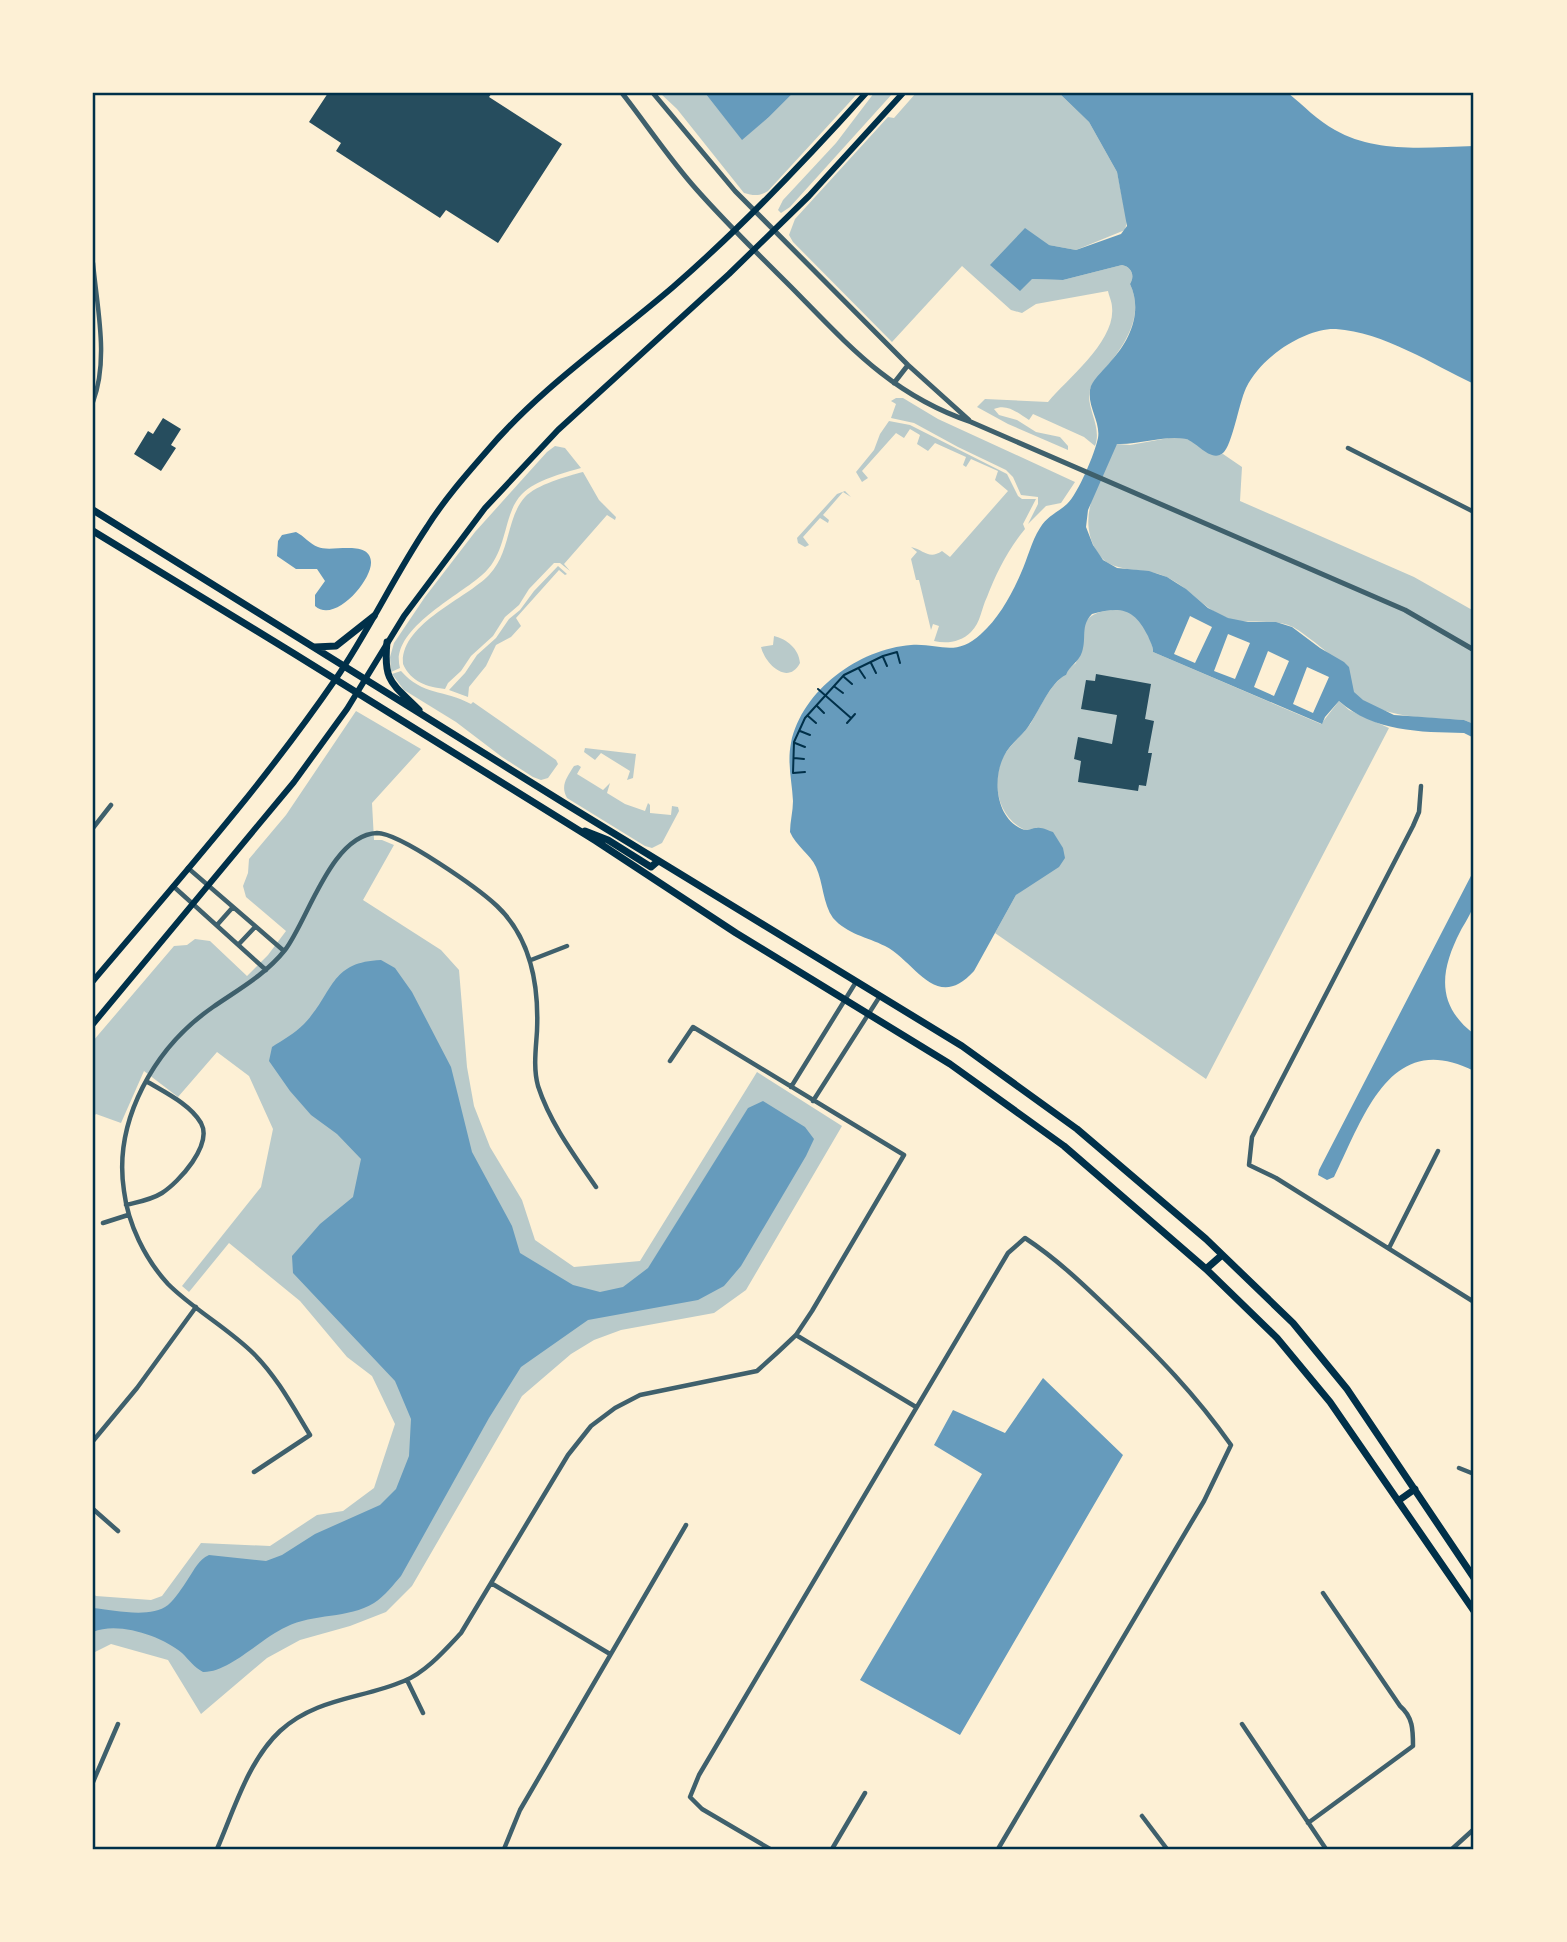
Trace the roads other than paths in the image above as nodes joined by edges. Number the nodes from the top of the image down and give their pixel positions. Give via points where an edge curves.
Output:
1 (622, 93) edge
2 (653, 93) edge
3 (866, 93) edge
4 (903, 93) edge
5 (755, 212) junction
6 (774, 230) junction
7 (735, 231) junction
8 (754, 249) junction
9 (93, 263) edge
10 (908, 365) junction
11 (894, 383) junction
12 (93, 402) edge
13 (971, 422) junction
14 (1348, 448) dead end
15 (93, 510) edge
16 (1474, 512) edge
17 (93, 531) edge
18 (374, 616) junction
19 (387, 642) junction
20 (312, 647) junction
21 (1474, 650) edge
22 (343, 667) junction
23 (335, 680) junction
24 (365, 680) junction
25 (356, 694) junction
26 (430, 720) junction
27 (1421, 786) dead end
28 (111, 805) dead end
29 (571, 826) junction
30 (93, 828) edge
31 (658, 861) junction
32 (188, 868) junction
33 (173, 886) junction
34 (209, 886) junction
35 (194, 904) junction
36 (233, 907) junction
37 (217, 925) junction
38 (255, 927) junction
39 (239, 944) junction
40 (567, 946) dead end
41 (284, 951) junction
42 (531, 960) junction
43 (266, 970) junction
44 (93, 981) edge
45 (856, 982) junction
46 (880, 996) junction
47 (845, 1000) junction
48 (869, 1014) junction
49 (93, 1024) edge
50 (670, 1061) dead end
51 (146, 1081) junction
52 (791, 1087) junction
53 (813, 1101) junction
54 (1438, 1151) dead end
55 (596, 1186) dead end
56 (126, 1205) junction
57 (128, 1215) junction
58 (103, 1223) dead end
59 (1389, 1248) junction
60 (1222, 1255) junction
61 (1206, 1269) junction
62 (1474, 1301) edge
63 (196, 1307) junction
64 (796, 1335) junction
65 (916, 1407) junction
66 (93, 1441) edge
67 (1459, 1468) dead end
68 (254, 1472) dead end
69 (1474, 1474) edge
70 (1415, 1489) junction
71 (1398, 1501) junction
72 (93, 1508) edge
73 (686, 1525) dead end
74 (118, 1531) dead end
75 (1474, 1578) edge
76 (491, 1583) junction
77 (1323, 1593) dead end
78 (1474, 1611) edge
79 (610, 1654) junction
80 (407, 1681) junction
81 (423, 1713) dead end
82 (118, 1724) dead end
83 (1242, 1724) dead end
84 (93, 1782) edge
85 (865, 1793) dead end
86 (1142, 1816) dead end
87 (1308, 1823) junction
88 (1474, 1829) edge
89 (217, 1849) edge
90 (504, 1849) edge
91 (770, 1849) edge
92 (832, 1849) edge
93 (998, 1849) edge
94 (1167, 1849) edge
95 (1326, 1849) edge
96 (1452, 1849) edge

1 - 7 street via 696,189
2 - 5 street
3 - 5 main road
4 - 6 main road
5 - 6 street
5 - 7 main road
6 - 8 main road
6 - 10 street
7 - 8 street
7 - 18 main road via 560,379 488,448 427,527
8 - 11 street via 845,342
8 - 19 main road via 524,466 446,557
9 - 12 street via 102,356
10 - 11 street
10 - 13 street
11 - 13 street via 940,411
13 - 21 street via 1405,610
14 - 16 street
15 - 20 main road
17 - 23 main road
18 - 20 main road via 336,646
18 - 22 main road
19 - 24 main road
19 - 26 main road via 390,681
20 - 22 main road
22 - 23 main road
22 - 24 main road
23 - 25 main road
23 - 32 main road
24 - 25 main road
24 - 26 main road
25 - 29 main road
25 - 34 main road via 294,782
26 - 31 main road
27 - 59 street via 1419,813 1252,1137 1249,1165
28 - 30 street
29 - 31 main road via 608,840 651,867
29 - 47 main road
31 - 45 main road
32 - 33 main road
32 - 34 street
33 - 35 street
33 - 44 main road
34 - 35 main road
34 - 36 street
35 - 37 street
35 - 49 main road
36 - 37 street
36 - 38 street
37 - 39 street
38 - 39 street
38 - 41 street
39 - 43 street
40 - 42 street
41 - 42 street via 325,874 348,848 377,833 393,836 478,890 500,909
41 - 43 street
42 - 55 street via 538,1084 558,1131
43 - 51 street via 193,1023
45 - 46 main road
45 - 47 street
46 - 48 street
46 - 60 main road via 962,1046 1077,1129
47 - 48 main road
47 - 52 street
48 - 53 street
48 - 61 main road via 950,1064 1064,1146
50 - 52 street via 693,1027
51 - 56 street via 126,1135 122,1173
51 - 56 street via 189,1109 205,1135 202,1148 172,1185 154,1198
52 - 53 street
53 - 64 street via 904,1155
54 - 59 street
56 - 57 street
57 - 58 street
57 - 63 street via 139,1241 168,1284
59 - 62 street
60 - 61 main road
60 - 70 main road via 1293,1324 1339,1379
61 - 71 main road via 1277,1338 1330,1402
63 - 66 street
63 - 68 street via 255,1356 310,1435
64 - 65 street
64 - 76 street via 757,1371 640,1395 591,1426 568,1455
65 - 91 street via 690,1797 702,1809
65 - 93 street via 1008,1253 1025,1238 1149,1347 1198,1399 1231,1445 1204,1500
67 - 69 street
70 - 71 main road
70 - 75 main road
71 - 78 main road
72 - 74 street
73 - 79 street
76 - 79 street
76 - 80 street via 461,1633
77 - 87 street via 1408,1713 1413,1746
79 - 90 street via 520,1810
80 - 81 street
80 - 89 street via 326,1703 279,1732 248,1779
82 - 84 street
83 - 87 street
85 - 92 street
86 - 94 street
87 - 95 street
88 - 96 street

